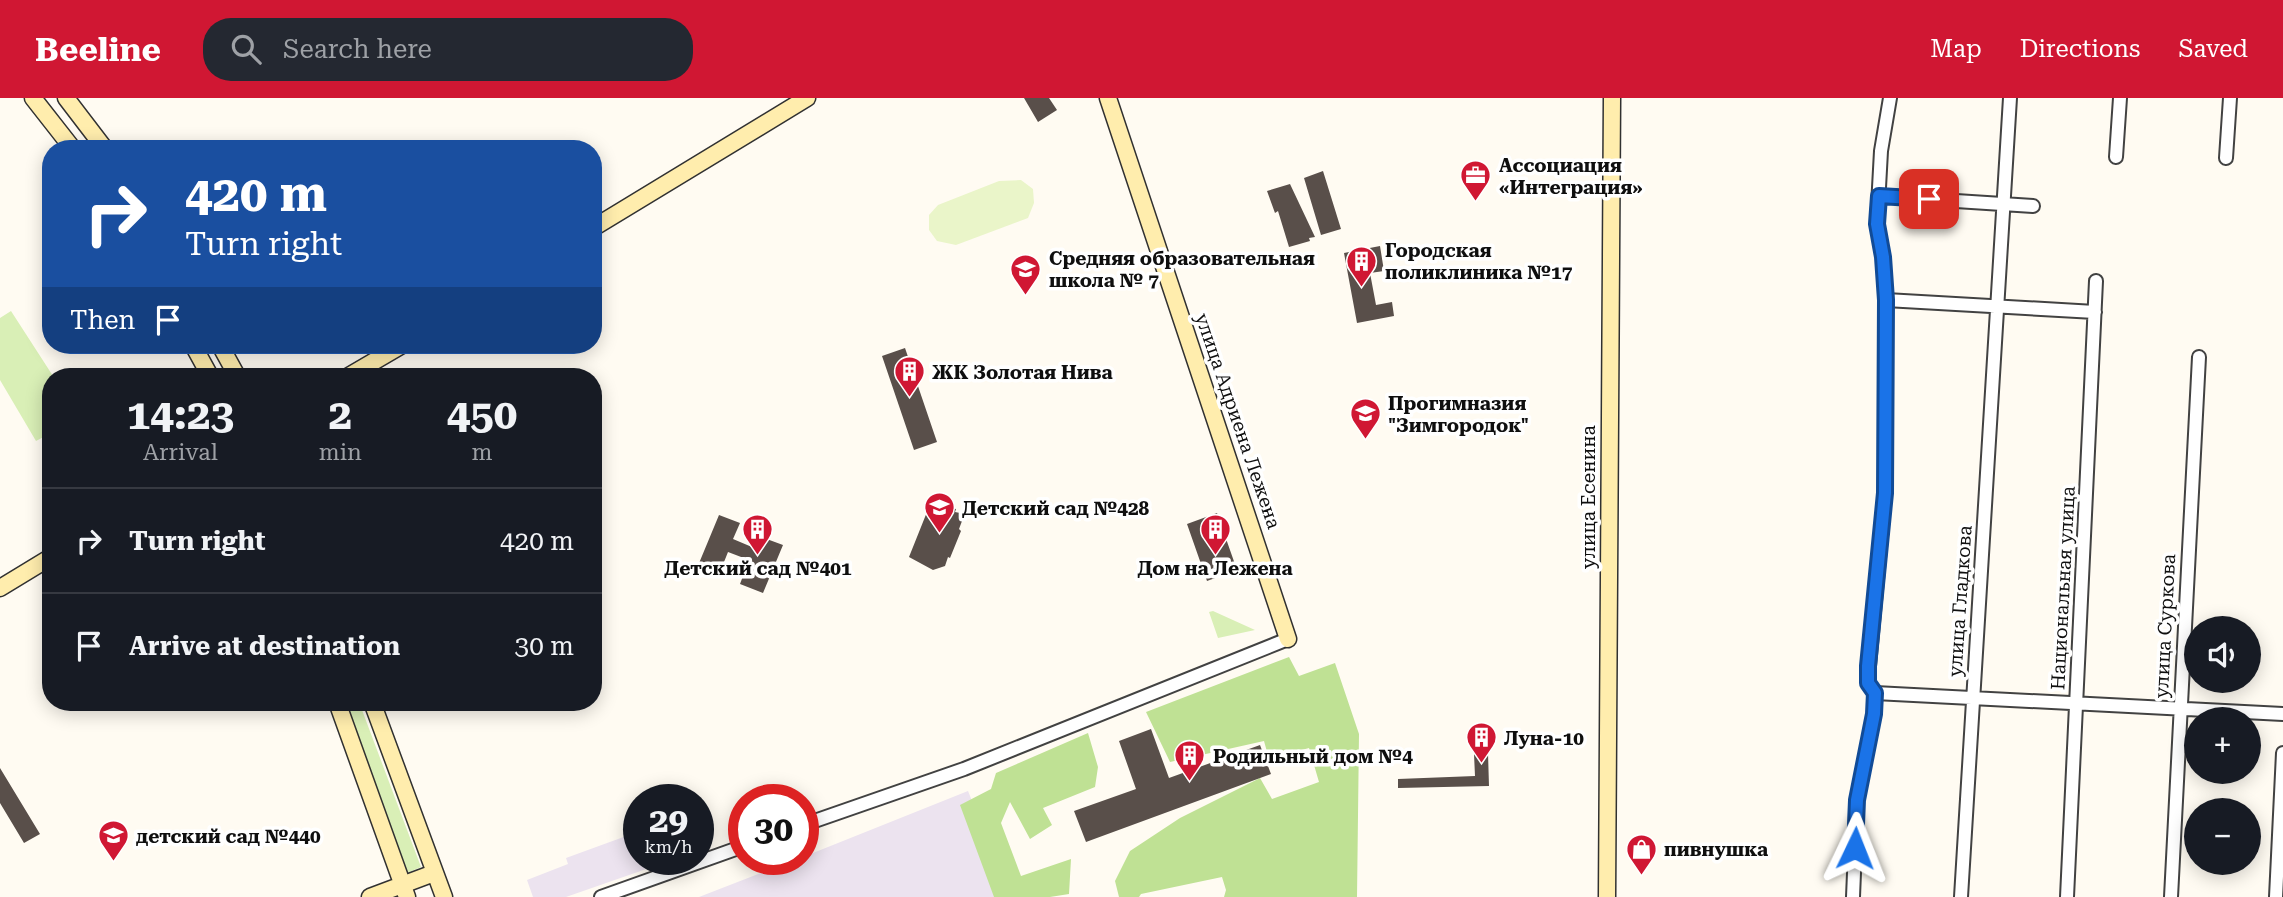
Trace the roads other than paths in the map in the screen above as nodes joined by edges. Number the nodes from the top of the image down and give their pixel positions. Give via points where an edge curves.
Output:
1 (33, 98) edge
2 (66, 98) edge
3 (807, 98) edge
4 (1108, 98) edge
5 (1612, 98) edge
6 (1890, 98) edge
7 (2010, 98) edge
8 (2120, 98) edge
9 (2230, 98) edge
10 (66, 140) edge
11 (98, 140) edge
12 (2116, 157) dead end
13 (2226, 158) dead end
14 (1879, 196) junction
15 (2004, 204) junction
16 (2033, 206) dead end
17 (602, 223) edge
18 (2096, 281) dead end
19 (1886, 300) junction
20 (1997, 307) junction
21 (2095, 312) junction
22 (387, 354) edge
23 (2199, 357) dead end
24 (363, 368) edge
25 (42, 562) edge
26 (0, 588) edge
27 (1289, 639) joint
28 (1875, 693) junction
29 (1973, 698) junction
30 (2077, 703) junction
31 (2180, 707) junction
32 (340, 711) edge
33 (375, 711) edge
34 (2283, 714) edge
35 (2283, 753) edge
36 (819, 819) edge
37 (728, 852) edge
38 (434, 873) junction
39 (405, 892) edge
40 (370, 897) edge
41 (444, 897) edge
42 (601, 897) edge
43 (1607, 897) edge
44 (1853, 897) edge
45 (1961, 897) edge
46 (2067, 897) edge
47 (2171, 897) edge
48 (2276, 897) edge

1 - 10 street
2 - 11 street
3 - 17 street
4 - 27 street, улица Адриена Лежена
5 - 43 street, улица Есенина
6 - 14 street
7 - 15 street, улица Гладкова
8 - 12 street
9 - 13 street
14 - 15 street
14 - 19 street via 1877,224
15 - 16 street
15 - 20 street, улица Гладкова
18 - 21 street, Национальная улица
19 - 20 street
19 - 28 street via 1885,493 1868,666 1868,683
20 - 21 street
20 - 29 street, улица Гладкова
21 - 30 street, Национальная улица
22 - 24 street
23 - 31 street, улица Суркова
25 - 26 street
27 - 36 street via 964,768
28 - 29 street
28 - 44 street via 1857,800
29 - 30 street
29 - 45 street, улица Гладкова
30 - 31 street
30 - 46 street, Национальная улица
31 - 34 street
31 - 47 street, улица Суркова
32 - 39 street
33 - 38 street
35 - 48 street
37 - 42 street
38 - 39 street
38 - 41 street
39 - 40 street

